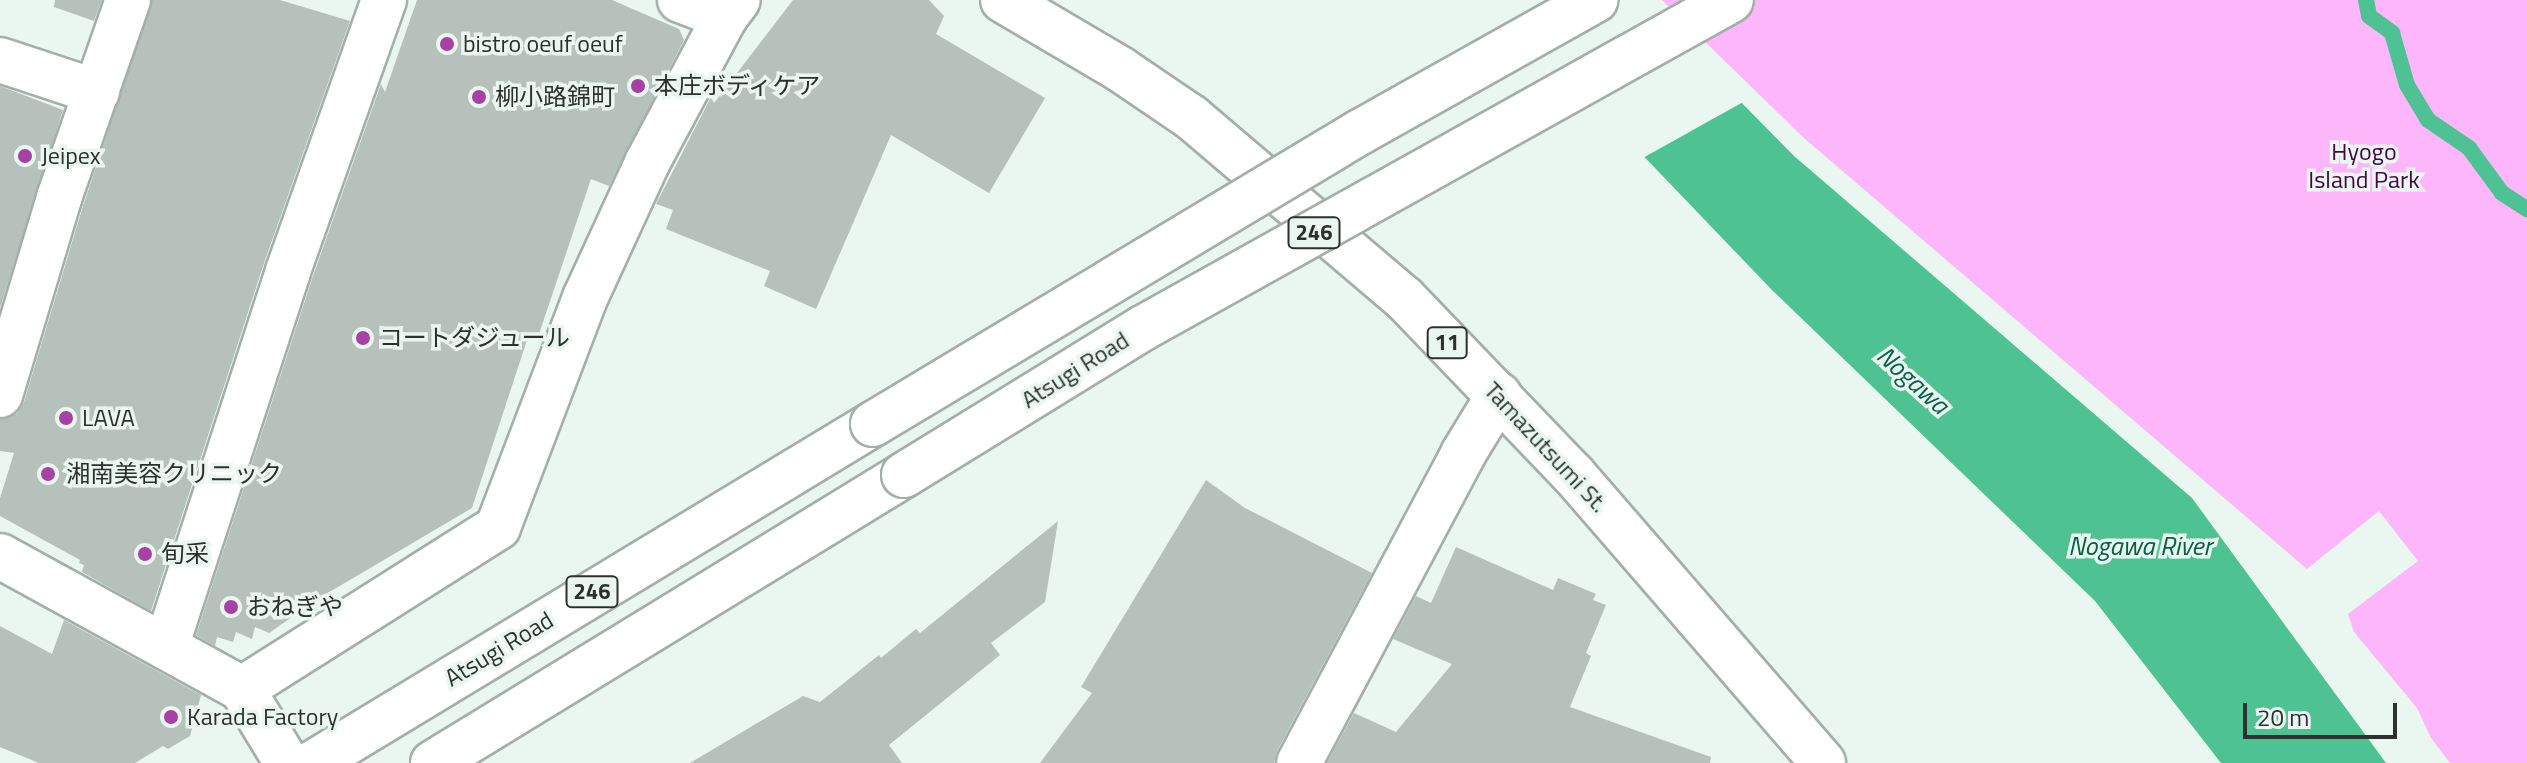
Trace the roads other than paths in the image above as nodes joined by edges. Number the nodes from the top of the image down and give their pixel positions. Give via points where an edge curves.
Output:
1 (128, 0) edge
2 (384, 0) edge
3 (680, 0) edge
4 (1003, 0) edge
5 (1595, 0) edge
6 (1731, 0) edge
7 (732, 9) edge
8 (0, 60) edge
9 (97, 92) junction
10 (0, 395) edge
11 (1499, 395) junction
12 (0, 556) edge
13 (166, 647) junction
14 (242, 689) junction
15 (287, 763) edge
16 (313, 763) edge
17 (433, 763) edge
18 (1299, 763) edge
19 (1823, 763) edge

1 - 9 main road
2 - 13 main road via 288,271
3 - 7 main road
4 - 11 main road, Tamazutsumi St. / 11 via 1191,117 1404,298
5 - 16 main road, Atsugi Road / 246, bridge via 1360,132
6 - 17 main road, Atsugi Road / 246, bridge via 1143,328
7 - 14 main road via 647,163 585,298 498,527
8 - 9 main road
9 - 10 main road
11 - 18 main road
11 - 19 main road, Tamazutsumi St. / 11
12 - 13 main road
13 - 14 main road
14 - 15 main road

